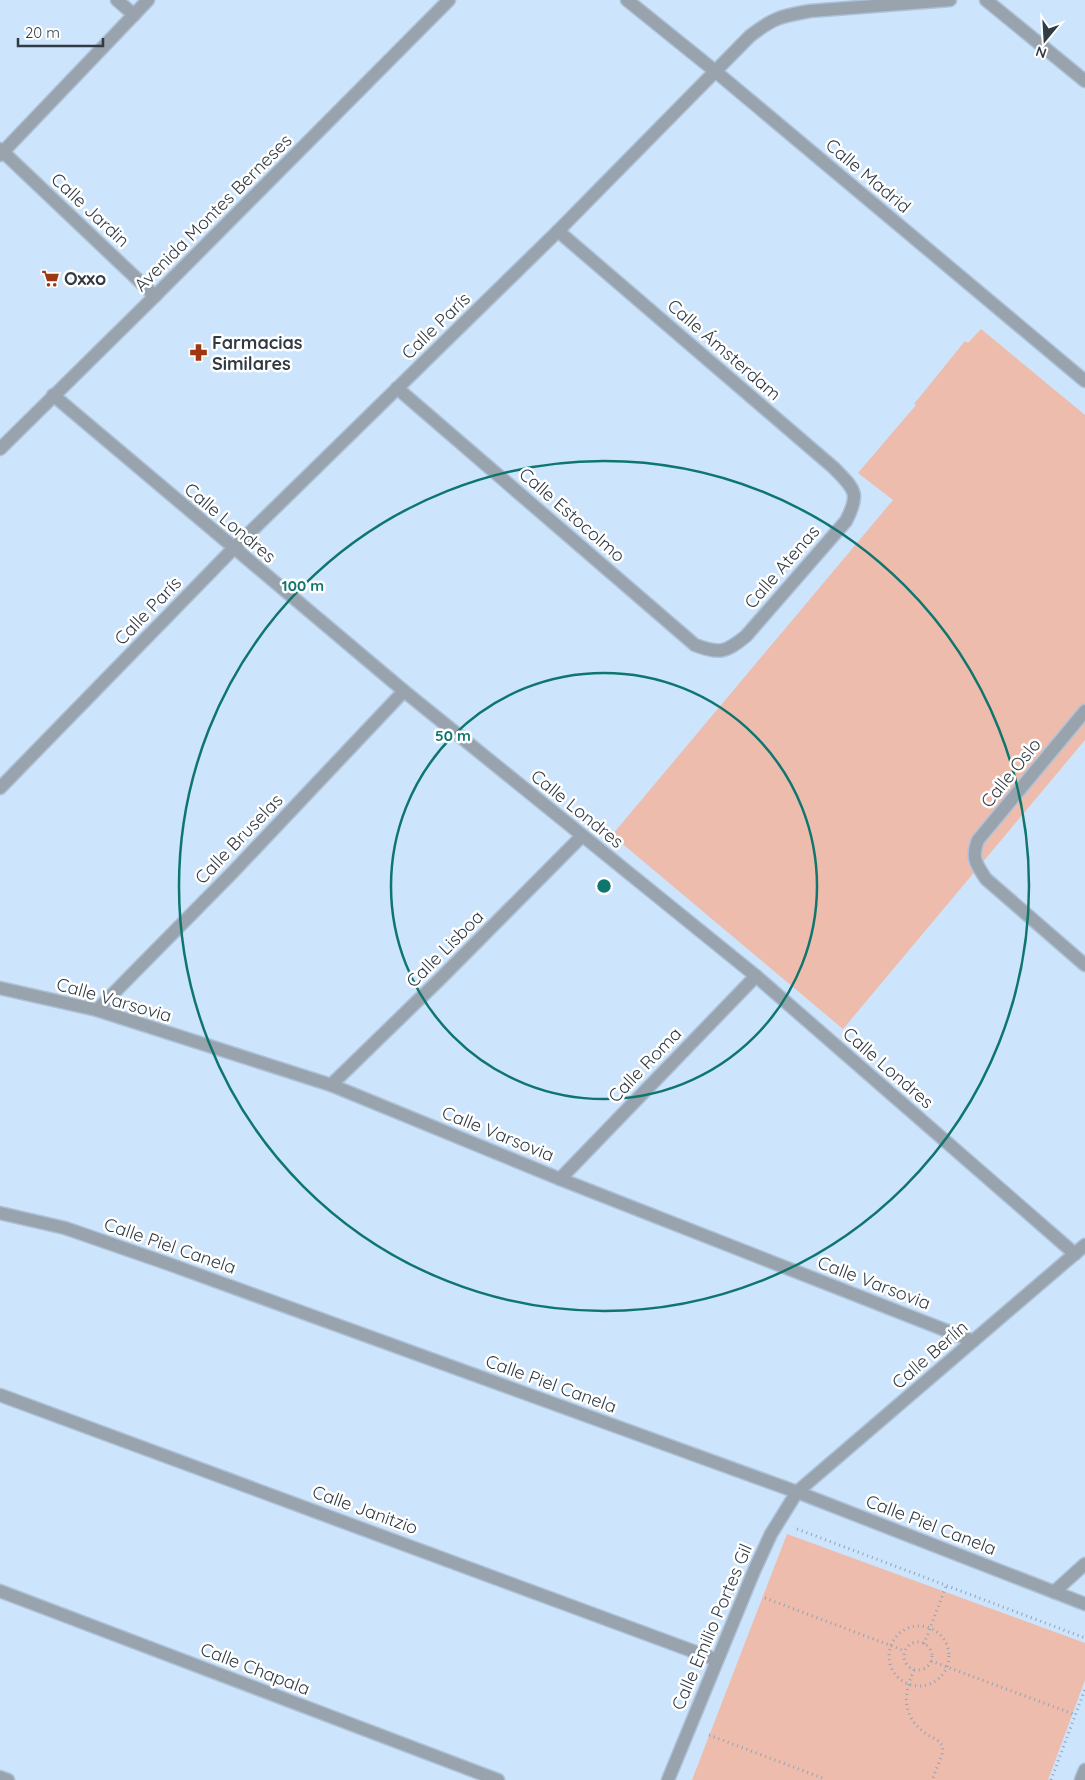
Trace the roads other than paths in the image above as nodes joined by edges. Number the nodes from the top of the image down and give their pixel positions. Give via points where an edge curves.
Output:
1 (117, 0) edge
2 (148, 0) edge
3 (449, 0) edge
4 (627, 0) edge
5 (950, 0) edge
6 (986, 0) edge
7 (134, 15) junction
8 (715, 71) junction
9 (1085, 81) edge
10 (1, 152) edge
11 (558, 231) junction
12 (155, 296) junction
13 (1085, 381) edge
14 (397, 388) junction
15 (53, 395) junction
16 (0, 449) edge
17 (854, 505) joint
18 (233, 549) junction
19 (730, 648) joint
20 (404, 691) junction
21 (1085, 710) edge
22 (0, 788) edge
23 (582, 836) junction
24 (1085, 965) edge
25 (756, 976) junction
26 (0, 988) edge
27 (97, 1010) junction
28 (332, 1085) junction
29 (560, 1179) junction
30 (0, 1213) edge
31 (1080, 1250) edge
32 (973, 1341) junction
33 (0, 1395) edge
34 (797, 1492) junction
35 (1085, 1564) edge
36 (0, 1591) edge
37 (1054, 1592) junction
38 (1085, 1604) edge
39 (717, 1660) junction
40 (1085, 1770) edge
41 (0, 1777) edge
42 (8, 1780) edge
43 (498, 1780) edge
44 (668, 1780) edge
45 (1081, 1780) edge

1 - 7 street
2 - 7 street
3 - 12 street, Avenida Montes Berneses
4 - 8 street, Calle Madrid
5 - 8 street, Calle París via 810,11 774,18 750,36
6 - 9 street
7 - 10 street
8 - 11 street, Calle París
8 - 13 street, Calle Madrid
10 - 12 street, Calle Jardin
11 - 14 street, Calle París
11 - 17 street, Calle Ámsterdam via 834,468 852,488
12 - 15 street, Avenida Montes Berneses
14 - 18 street, Calle París
14 - 19 street, Calle Estocolmo via 695,645 718,651
15 - 16 street, Avenida Montes Berneses
15 - 18 street, Calle Londres
17 - 19 street, Calle Atenas via 846,521 746,636
18 - 20 street, Calle Londres
18 - 22 street, Calle París
20 - 23 street, Calle Londres
20 - 27 street, Calle Bruselas
21 - 24 street, Calle Oslo via 978,840 975,862 986,879 1003,895
23 - 25 street, Calle Londres
23 - 28 street, Calle Lisboa
25 - 29 street, Calle Roma
25 - 31 street, Calle Londres
26 - 27 street, Calle Varsovia
27 - 28 street, Calle Varsovia
28 - 29 street, Calle Varsovia
29 - 32 street, Calle Varsovia
30 - 34 street, Calle Piel Canela via 65,1228 166,1263
31 - 32 street, Calle Berlín
32 - 34 street, Calle Berlín
33 - 39 street, Calle Janitzio
34 - 37 street, Calle Piel Canela
34 - 39 street, Calle Emilio Portes Gil via 771,1534
35 - 37 street
36 - 43 street, Calle Chapala
37 - 38 street, Calle Piel Canela
39 - 44 street, Calle Emilio Portes Gil
40 - 45 street
41 - 42 street

